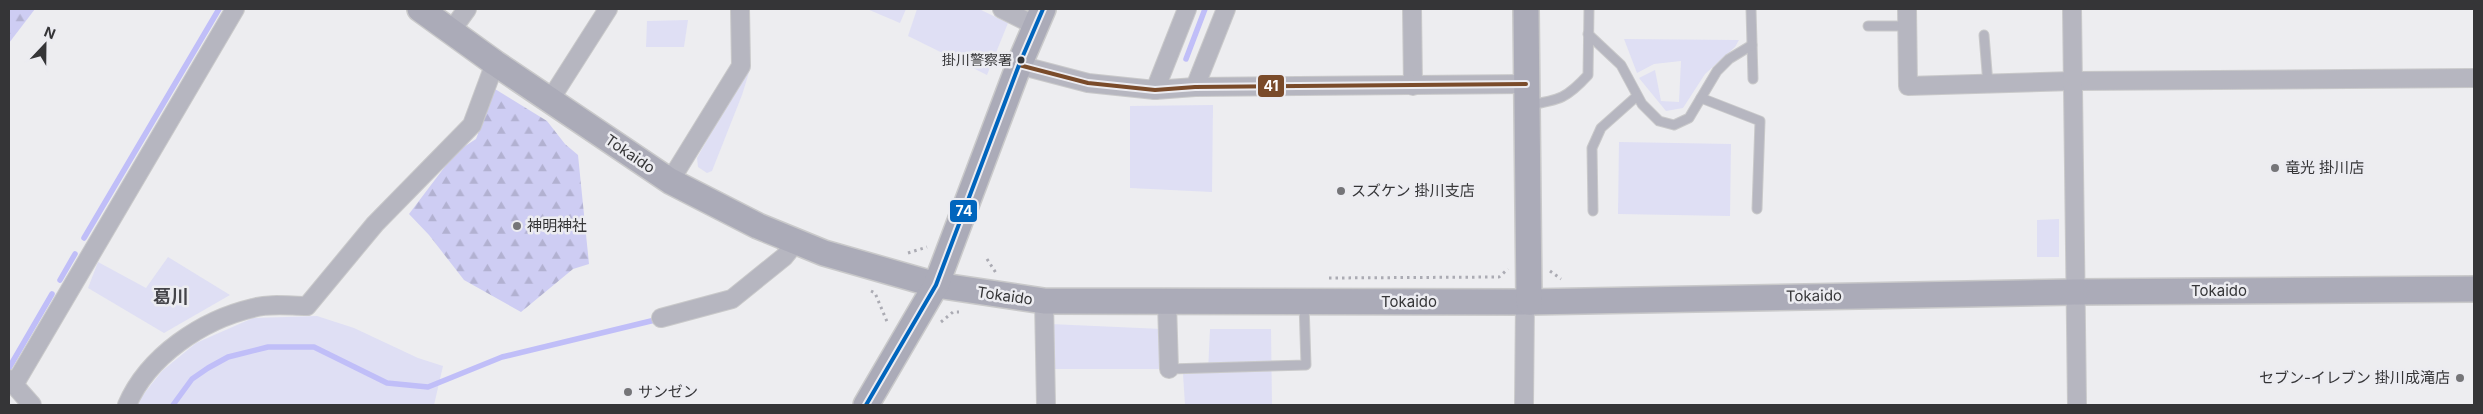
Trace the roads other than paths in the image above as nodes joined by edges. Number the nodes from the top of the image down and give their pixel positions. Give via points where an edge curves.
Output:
1 (235, 9) edge
2 (420, 9) edge
3 (467, 9) edge
4 (608, 9) edge
5 (740, 9) edge
6 (1002, 9) edge
7 (1187, 9) edge
8 (1226, 9) edge
9 (1412, 9) edge
10 (1526, 9) edge
11 (1589, 9) edge
12 (1751, 9) edge
13 (2072, 9) edge
14 (1040, 17) edge
15 (1908, 17) edge
16 (1868, 26) dead end
17 (451, 31) junction
18 (1588, 34) junction
19 (1984, 36) dead end
20 (1752, 45) junction
21 (496, 63) junction
22 (1019, 65) junction
23 (2474, 78) edge
24 (1753, 79) dead end
25 (2074, 81) junction
26 (1988, 84) junction
27 (1413, 86) junction
28 (1195, 87) junction
29 (1155, 90) junction
30 (1526, 95) junction
31 (1637, 96) junction
32 (1701, 98) junction
33 (550, 100) junction
34 (670, 181) junction
35 (1757, 209) dead end
36 (1593, 211) dead end
37 (796, 242) junction
38 (936, 285) junction
39 (2474, 289) edge
40 (2074, 292) junction
41 (1044, 301) junction
42 (1527, 301) junction
43 (1168, 302) junction
44 (1304, 303) junction
45 (661, 318) dead end
46 (1169, 369) joint
47 (11, 382) edge
48 (32, 405) edge
49 (127, 405) edge
50 (866, 405) edge
51 (1046, 405) edge
52 (1524, 405) edge
53 (2077, 405) edge

1 - 47 street
2 - 17 main road, Tokaido
3 - 17 street
4 - 33 street
5 - 34 street via 741,66
6 - 14 street
7 - 29 street
8 - 28 street
9 - 27 street
10 - 30 main road
11 - 18 lane
12 - 20 lane
13 - 25 street
14 - 22 main road
15 - 16 lane
15 - 26 street via 1908,86
17 - 21 main road, Tokaido
18 - 30 lane via 1588,75 1571,93 1552,101
18 - 31 lane via 1621,65
19 - 26 lane
20 - 24 lane
20 - 32 lane via 1717,71
21 - 33 main road, Tokaido
21 - 49 street via 472,125 375,224 307,306 254,307 213,323 174,346 148,371
22 - 29 street via 1088,83
22 - 38 main road
23 - 25 street
25 - 26 street
25 - 40 street
27 - 28 street
27 - 30 street
28 - 29 street
30 - 42 main road
31 - 32 lane via 1659,121 1674,125 1689,118
31 - 36 lane via 1602,128 1592,148
32 - 35 lane via 1760,121
33 - 34 main road, Tokaido
34 - 37 main road, Tokaido via 697,197
37 - 38 main road, Tokaido via 833,256
37 - 45 street via 784,257 732,299
38 - 41 main road, Tokaido
38 - 50 main road
39 - 40 main road, Tokaido
40 - 42 main road, Tokaido
40 - 53 street
41 - 43 main road, Tokaido
41 - 51 street
42 - 44 main road, Tokaido
42 - 52 street
43 - 44 main road, Tokaido
43 - 46 street
44 - 46 lane via 1306,365
47 - 48 street

